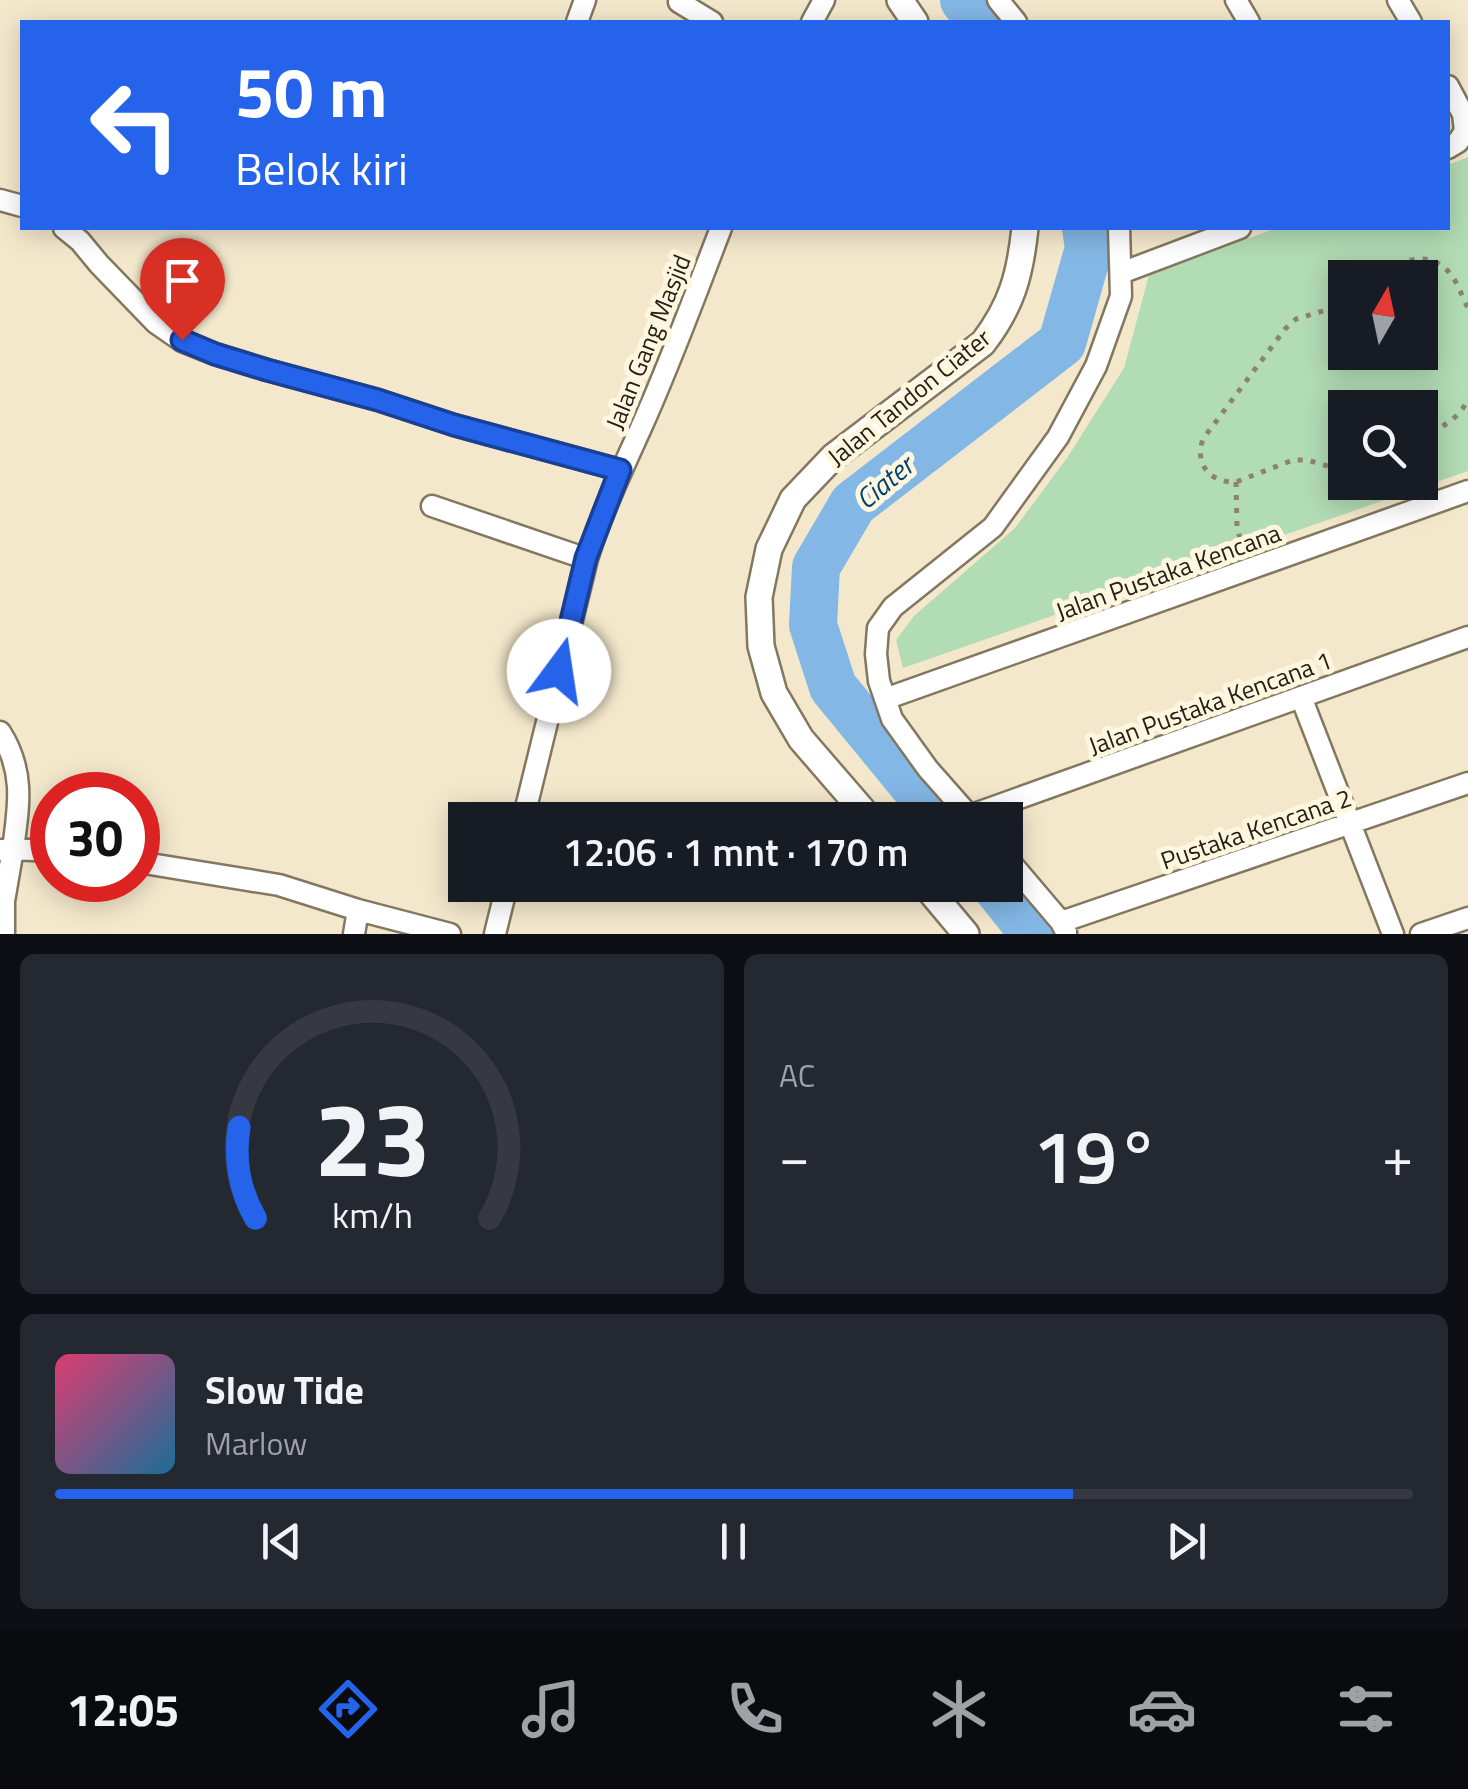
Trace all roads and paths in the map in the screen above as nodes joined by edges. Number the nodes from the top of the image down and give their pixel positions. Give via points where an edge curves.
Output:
1 (680, 2) edge
2 (709, 20) edge
3 (1450, 90) edge
4 (1450, 147) edge
5 (66, 230) edge
6 (720, 230) edge
7 (1025, 230) edge
8 (1119, 230) edge
9 (1225, 230) edge
10 (1438, 266) edge
11 (1121, 273) junction
12 (1468, 308) edge
13 (1328, 309) edge
14 (1468, 399) edge
15 (1438, 429) edge
16 (1328, 466) edge
17 (620, 470) junction
18 (1236, 482) junction
19 (1468, 491) edge
20 (432, 506) dead end
21 (586, 558) junction
22 (1252, 568) junction
23 (1468, 637) edge
24 (1301, 697) junction
25 (885, 699) junction
26 (0, 732) edge
27 (1468, 783) edge
28 (526, 802) edge
29 (855, 802) edge
30 (957, 802) edge
31 (1015, 802) edge
32 (1350, 823) junction
33 (7, 849) edge
34 (160, 866) edge
35 (1023, 878) edge
36 (503, 902) edge
37 (939, 902) edge
38 (358, 910) junction
39 (1468, 918) edge
40 (1064, 928) edge
41 (1440, 932) edge
42 (4, 934) edge
43 (354, 934) edge
44 (450, 934) edge
45 (495, 934) edge
46 (966, 934) edge
47 (1393, 934) edge

1 - 2 street
3 - 4 street via 1466,130
5 - 17 street via 156,323 182,340
6 - 17 street, Jalan Gang Masjid
7 - 29 street, Jalan Tandon Ciater via 1010,301 983,343 833,457 793,499 768,548 761,646 774,692 801,739
8 - 11 street
9 - 11 street
10 - 12 path via 1453,276
11 - 25 street via 1109,334 1058,437 994,527 893,607 878,628
13 - 18 path via 1285,329 1203,439 1200,457 1208,474
14 - 15 path via 1463,411
16 - 18 path via 1292,460
17 - 21 street, Jalan Gang Masjid
18 - 22 path via 1237,528
19 - 22 street, Jalan Pustaka Kencana
20 - 21 street
21 - 28 street, Jalan Gang Masjid
22 - 25 street, Jalan Pustaka Kencana
23 - 24 street, Jalan Pustaka Kencana 1
24 - 31 street, Jalan Pustaka Kencana 1
24 - 32 street
25 - 30 street via 892,718
26 - 33 street via 19,780
27 - 32 street, Pustaka Kencana 2
32 - 40 street, Pustaka Kencana 2
32 - 47 street
33 - 42 street
34 - 38 street via 279,885
35 - 40 street
36 - 45 street
37 - 46 street
38 - 43 street
38 - 44 street
39 - 41 street

